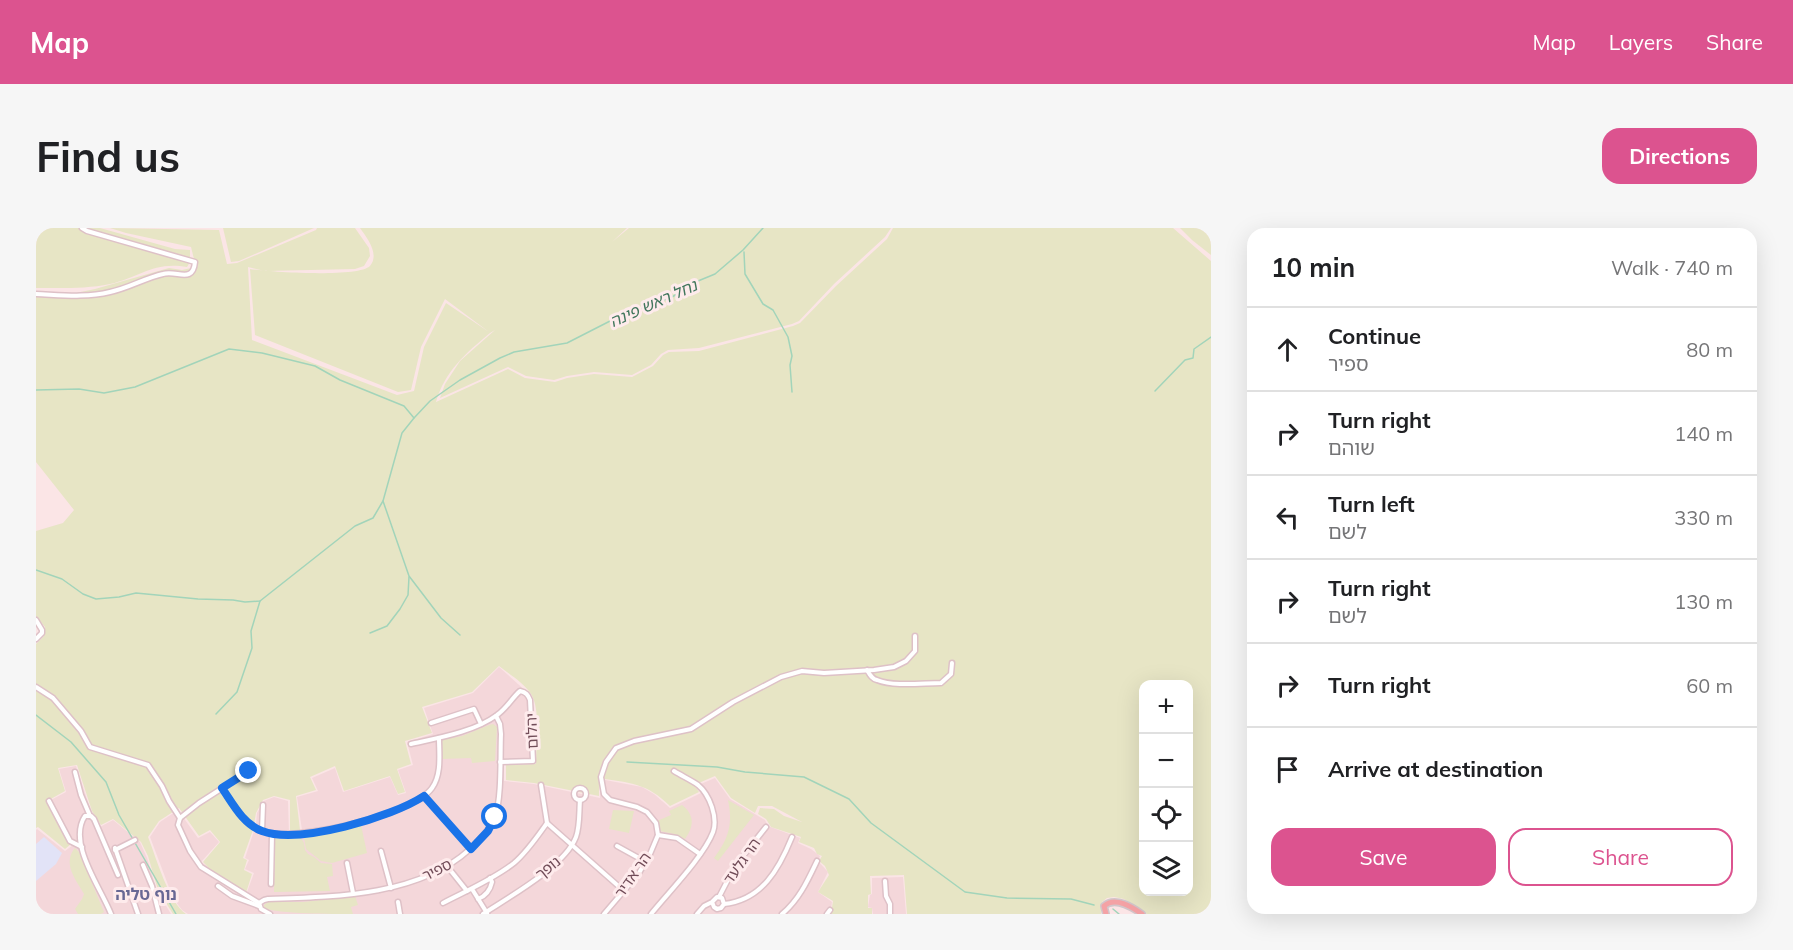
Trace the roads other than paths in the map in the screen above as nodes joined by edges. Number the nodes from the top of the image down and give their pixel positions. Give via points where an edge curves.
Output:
1 (82, 228) edge
2 (36, 294) edge
3 (36, 620) edge
4 (915, 636) dead end
5 (36, 639) edge
6 (952, 663) dead end
7 (867, 670) junction
8 (36, 687) edge
9 (496, 716) junction
10 (431, 723) dead end
11 (481, 724) junction
12 (439, 738) junction
13 (411, 744) dead end
14 (500, 762) junction
15 (249, 771) dead end
16 (674, 771) dead end
17 (75, 772) dead end
18 (541, 785) dead end
19 (222, 788) junction
20 (424, 796) junction
21 (580, 800) dead end
22 (49, 801) dead end
23 (263, 805) dead end
24 (91, 816) junction
25 (180, 818) junction
26 (547, 823) junction
27 (766, 827) dead end
28 (262, 831) junction
29 (272, 833) junction
30 (658, 835) junction
31 (792, 837) dead end
32 (135, 840) dead end
33 (572, 845) junction
34 (617, 846) dead end
35 (82, 847) junction
36 (471, 849) junction
37 (381, 851) dead end
38 (700, 854) junction
39 (816, 861) dead end
40 (646, 862) junction
41 (347, 863) dead end
42 (143, 865) dead end
43 (447, 866) junction
44 (118, 875) dead end
45 (490, 878) junction
46 (885, 881) dead end
47 (271, 884) dead end
48 (218, 886) dead end
49 (391, 888) junction
50 (472, 889) junction
51 (467, 891) junction
52 (624, 891) junction
53 (353, 893) junction
54 (719, 897) junction
55 (478, 899) junction
56 (398, 902) dead end
57 (443, 903) dead end
58 (712, 903) junction
59 (724, 904) junction
60 (259, 905) junction
61 (719, 911) edge
62 (485, 913) edge
63 (111, 914) edge
64 (138, 914) edge
65 (159, 914) edge
66 (270, 914) edge
67 (400, 914) edge
68 (604, 914) edge
69 (651, 914) edge
70 (697, 914) edge
71 (782, 914) edge
72 (890, 914) edge
73 (1106, 914) edge
74 (1142, 914) edge

1 - 2 street via 195,262 195,270 184,275 163,274 118,290 84,296
3 - 5 street via 42,633
4 - 7 street, הר אדיר via 915,651 906,661 894,667
6 - 7 street via 951,674 941,683 889,683 875,680
7 - 30 street, הר אדיר via 802,671 781,677 691,729 620,745 609,756 601,777 604,794 610,800 647,812 656,823
8 - 25 street via 53,698 90,747 148,765
9 - 11 street, יהלום
9 - 14 street, ספיר via 501,728
9 - 14 street, יהלום via 520,691 527,694 533,761
10 - 11 street via 474,709
11 - 12 street, יהלום
12 - 13 street, יהלום
12 - 20 street via 437,779
14 - 36 street, ספיר via 495,817
15 - 19 street
16 - 38 street via 698,785 712,806 714,830
17 - 24 street
18 - 26 street
19 - 25 street
19 - 28 street via 242,817
20 - 29 street via 352,824 299,834
20 - 36 street
21 - 33 street, נופך via 578,830
22 - 35 street via 70,841
23 - 28 street
24 - 35 street via 85,816 80,826
24 - 44 street
25 - 60 street via 179,829 197,863
26 - 33 street
26 - 45 street via 514,863
27 - 54 street, הר גלעד via 732,870
28 - 29 street
29 - 47 street
30 - 38 street via 677,838
30 - 40 street, הר אדיר
31 - 59 street via 783,860 758,891 742,901
32 - 64 street via 115,849
33 - 52 street
33 - 62 street, נופך via 553,866
34 - 40 street
35 - 63 street
36 - 43 street, ספיר
37 - 49 street
38 - 69 street
39 - 71 street via 807,882
40 - 52 street, הר אדיר
41 - 53 street
42 - 65 street
43 - 49 street, ספיר
43 - 51 street
45 - 50 street
45 - 55 street via 490,890
46 - 72 street
48 - 60 street via 232,896
49 - 53 street, ספיר
50 - 51 street
50 - 55 street
51 - 57 street
52 - 68 street, הר אדיר
53 - 60 street, ספיר via 268,899
54 - 58 street
54 - 59 street
55 - 62 street
56 - 67 street
58 - 61 street
58 - 70 street
59 - 61 street
60 - 66 street
73 - 74 main road via 1104,906 1113,902

